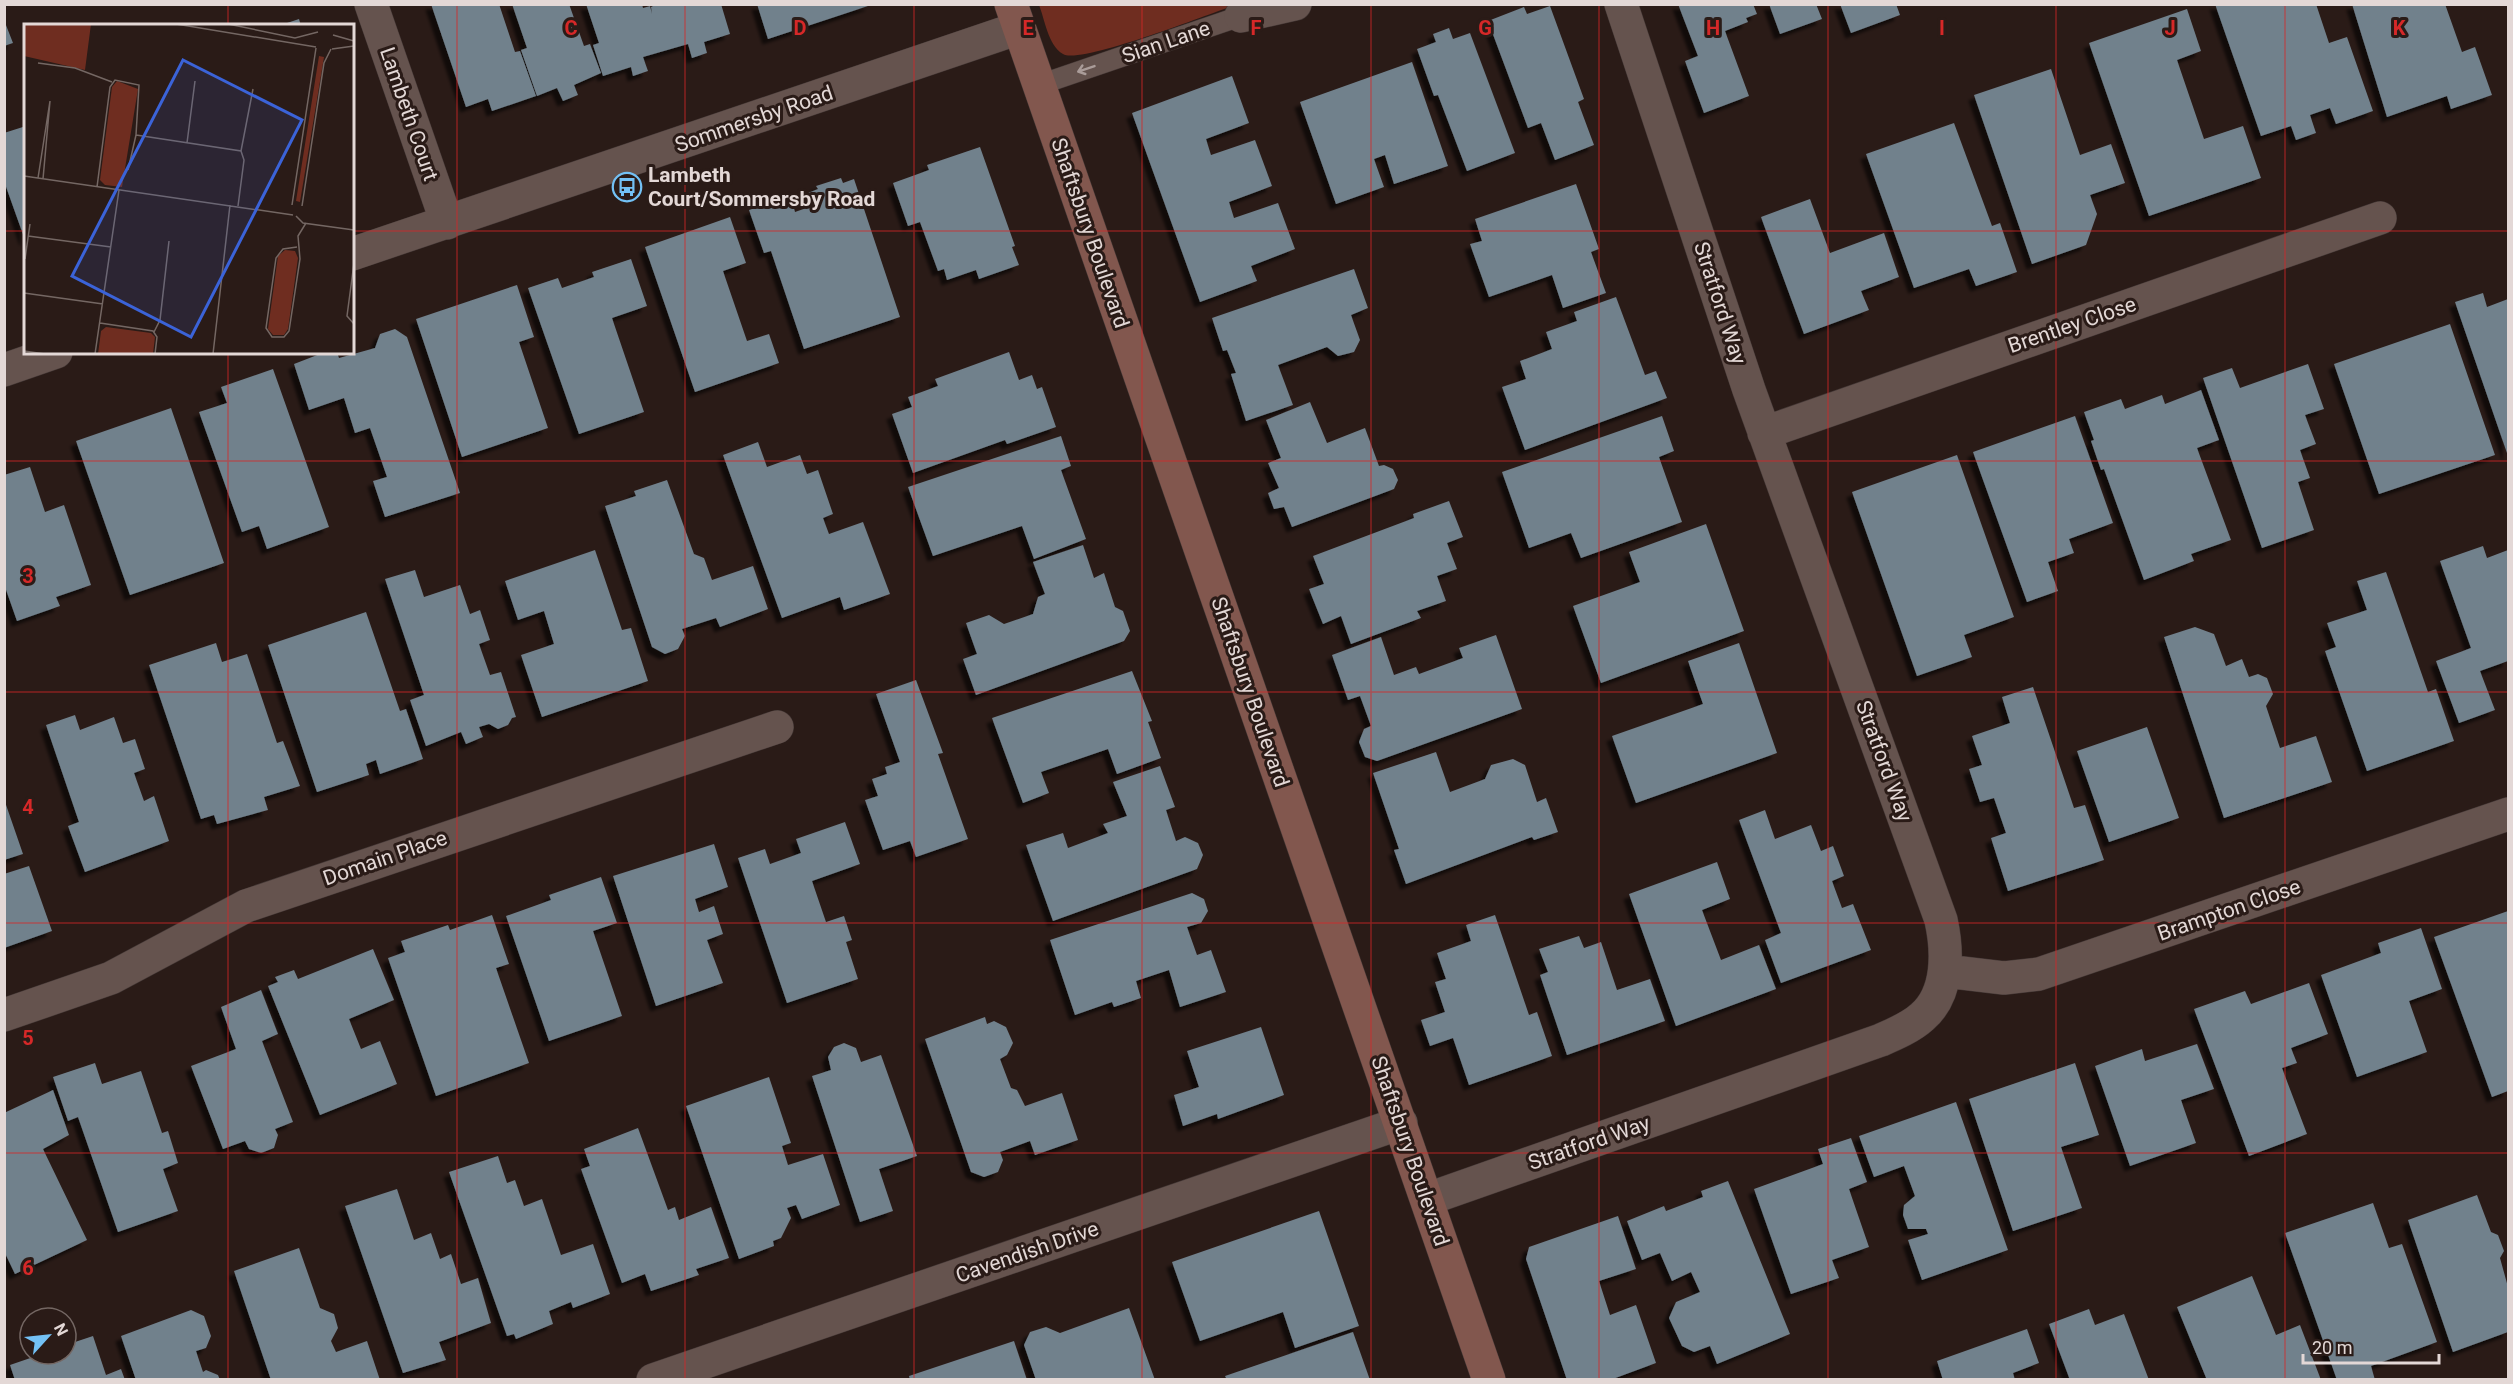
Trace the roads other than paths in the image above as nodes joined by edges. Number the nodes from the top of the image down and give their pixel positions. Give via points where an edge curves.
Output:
1 (371, 4) edge
2 (1295, 4) edge
3 (1620, 4) edge
4 (1015, 16) edge
5 (1241, 16) joint
6 (1039, 85) junction
7 (2380, 218) dead end
8 (447, 224) junction
9 (354, 253) edge
10 (50, 354) edge
11 (4, 370) edge
12 (1764, 433) junction
13 (777, 727) dead end
14 (2508, 814) edge
15 (1945, 971) junction
16 (4, 1015) edge
17 (1401, 1123) junction
18 (1428, 1199) junction
19 (653, 1380) edge
20 (1489, 1380) edge

1 - 8 street, Lambeth Court
2 - 5 street, Sian Lane
3 - 12 street, Stratford Way
4 - 6 street, Shaftsbury Boulevard
4 - 8 street, Sommersby Road
5 -> 6 lane, Sian Lane
6 - 17 street, Shaftsbury Boulevard
7 - 12 street, Brentley Close
8 - 9 street, Sommersby Road
10 - 11 street
12 - 15 street, Stratford Way via 1941,920
13 - 16 street, Domain Place via 246,906 111,978
14 - 15 street, Brampton Close via 2039,974 2004,978
15 - 18 street, Stratford Way via 1941,987 1922,1017 1881,1040
17 - 18 street, Shaftsbury Boulevard
17 - 19 street, Cavendish Drive
18 - 20 street, Shaftsbury Boulevard

